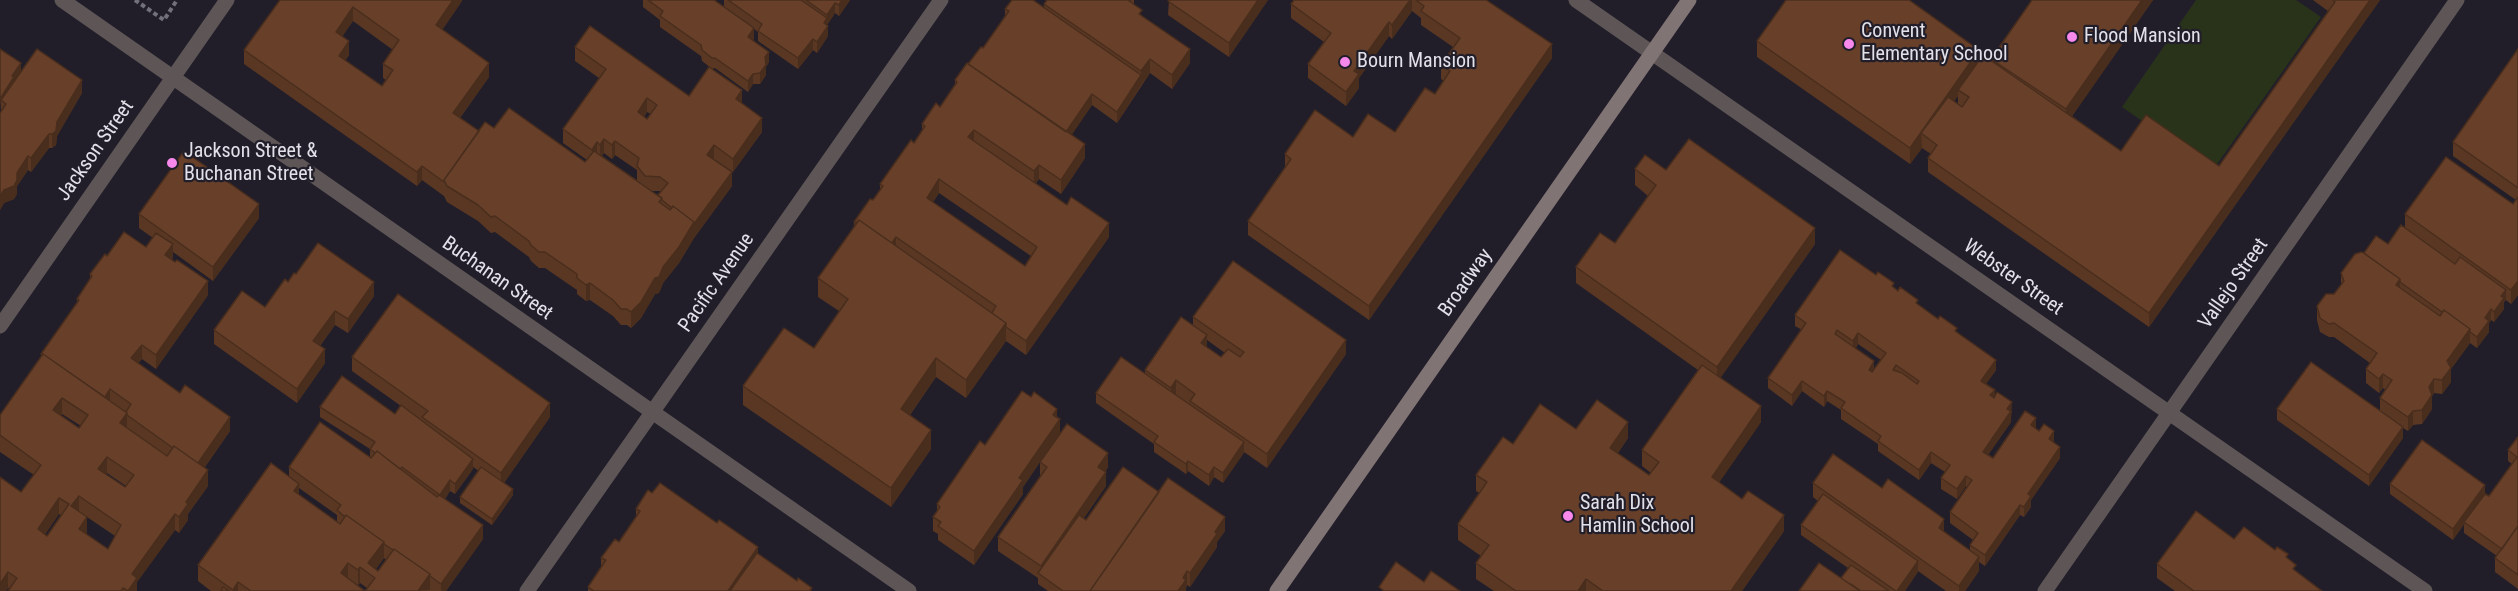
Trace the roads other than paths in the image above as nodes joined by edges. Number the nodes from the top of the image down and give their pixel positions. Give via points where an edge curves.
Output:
1 (62, 0) edge
2 (227, 0) edge
3 (941, 0) edge
4 (1576, 0) edge
5 (1689, 0) edge
6 (2457, 0) edge
7 (1652, 53) junction
8 (173, 78) junction
9 (0, 326) edge
10 (652, 412) junction
11 (2169, 413) junction
12 (527, 591) edge
13 (909, 591) edge
14 (1277, 591) edge
15 (2045, 591) edge
16 (2425, 591) edge

1 - 8 street, Buchanan Street
2 - 8 street, Jackson Street
3 - 10 street, Pacific Avenue
4 - 7 street, Webster Street
5 - 7 street, Broadway
6 - 11 street, Vallejo Street
7 - 11 street, Webster Street
7 - 14 street, Broadway
8 - 9 street, Jackson Street
8 - 10 street, Buchanan Street
10 - 12 street, Pacific Avenue
10 - 13 street, Buchanan Street
11 - 15 street, Vallejo Street
11 - 16 street, Webster Street

